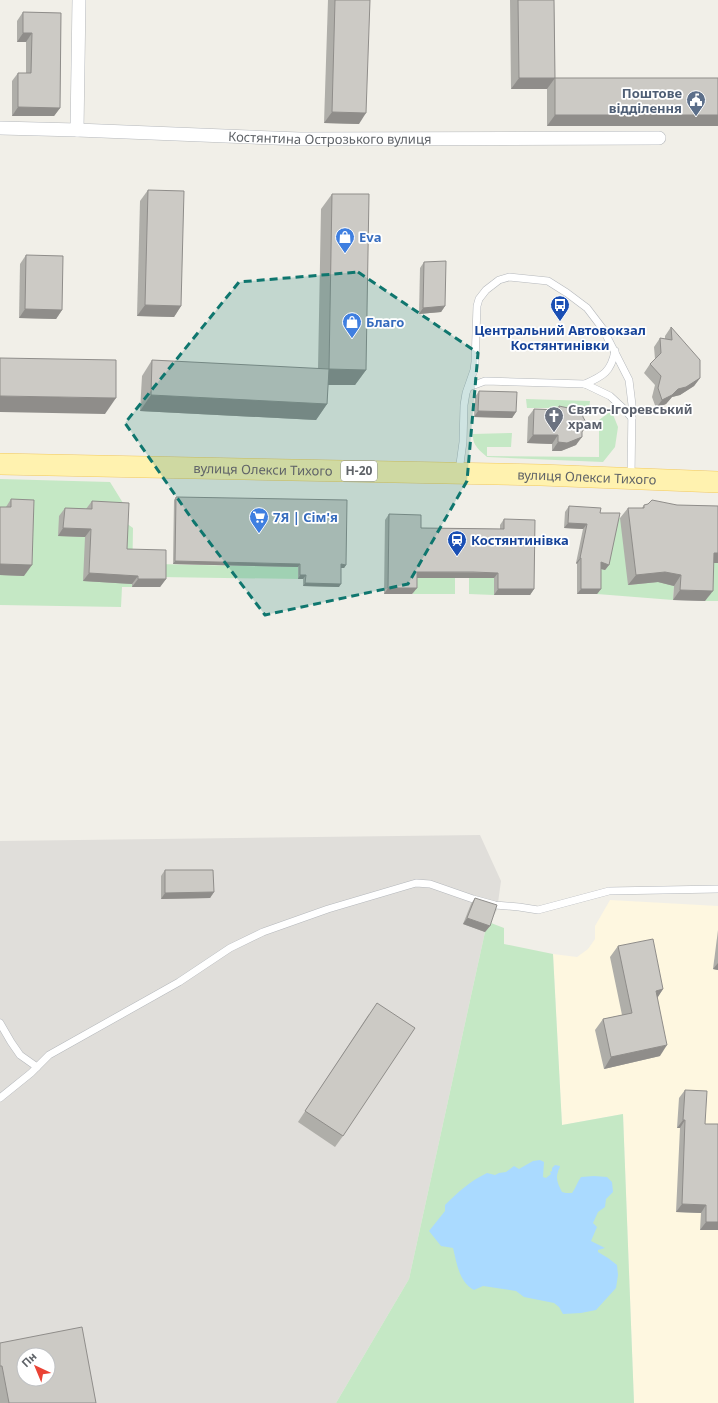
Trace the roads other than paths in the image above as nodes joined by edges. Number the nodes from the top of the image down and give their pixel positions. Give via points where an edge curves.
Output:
1 (79, 0) edge
2 (0, 128) edge
3 (77, 130) junction
4 (659, 138) dead end
5 (615, 351) junction
6 (585, 384) junction
7 (468, 387) junction
8 (632, 418) junction
9 (0, 464) edge
10 (458, 474) junction
11 (631, 479) junction
12 (718, 482) edge
13 (718, 889) edge
14 (0, 1023) edge
15 (37, 1067) junction
16 (0, 1098) edge

1 - 3 street
2 - 3 street, Костянтина Острозького вулиця
3 - 4 street, Костянтина Острозького вулиця via 300,139
5 - 6 lane via 613,363 602,376
5 - 7 lane via 587,308 548,281 510,278 499,280 479,299 475,362
5 - 8 lane via 629,380
6 - 7 lane via 485,381
6 - 8 lane via 610,396
7 - 10 lane
8 - 11 lane
9 - 10 main road, вулиця Олекси Тихого / Н-20
10 - 11 main road, вулиця Олекси Тихого / Н-20
11 - 12 main road, вулиця Олекси Тихого / Н-20
13 - 15 lane via 609,891 538,910 494,905 430,884 416,882 263,932 230,948 179,982 49,1054
14 - 15 lane via 20,1055
15 - 16 lane

